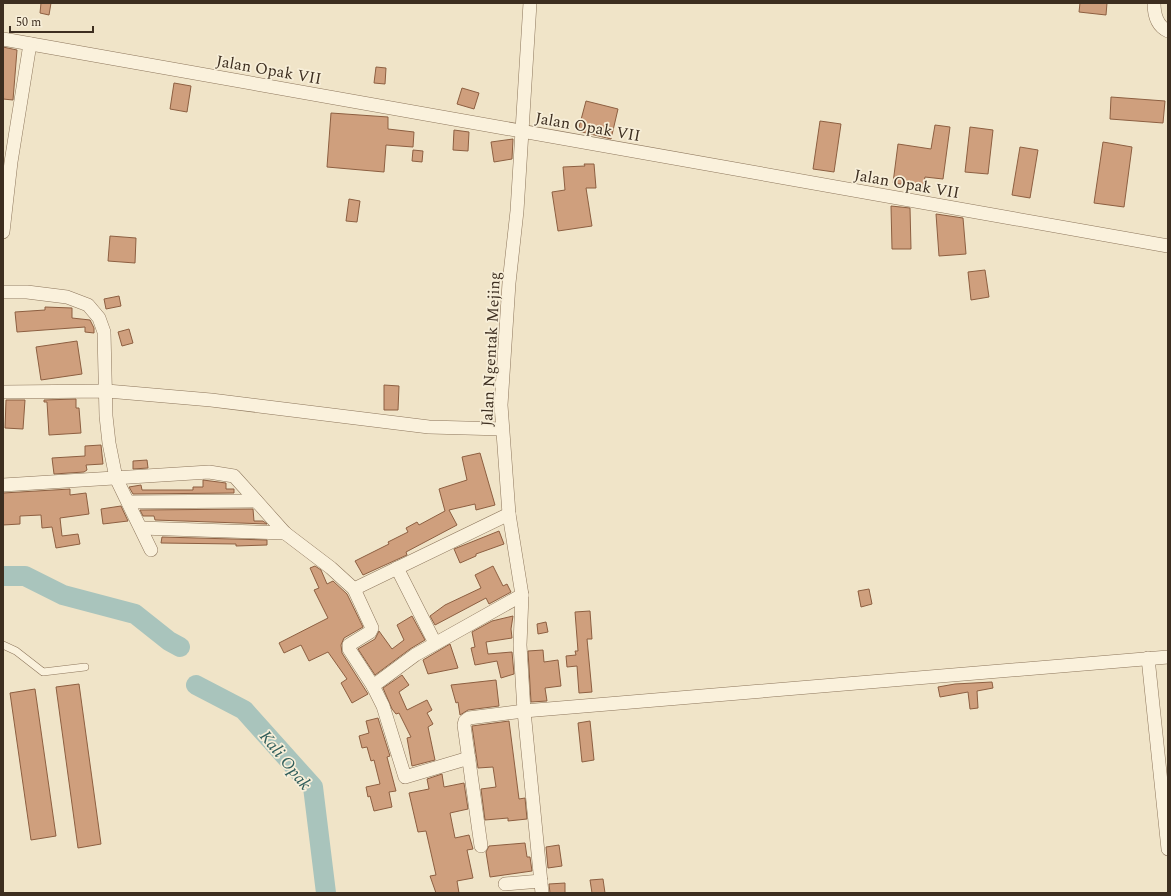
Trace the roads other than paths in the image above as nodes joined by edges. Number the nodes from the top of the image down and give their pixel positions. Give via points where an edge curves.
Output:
1 (530, 3) edge
2 (1154, 3) edge
3 (1168, 31) edge
4 (3, 39) edge
5 (30, 44) junction
6 (522, 132) junction
7 (3, 232) edge
8 (1168, 246) edge
9 (3, 292) edge
10 (107, 391) junction
11 (3, 392) edge
12 (502, 429) junction
13 (116, 478) junction
14 (3, 485) edge
15 (256, 501) junction
16 (128, 502) junction
17 (509, 514) junction
18 (141, 528) junction
19 (285, 533) junction
20 (151, 550) dead end
21 (396, 568) junction
22 (354, 588) junction
23 (522, 595) junction
24 (435, 643) junction
25 (3, 645) edge
26 (1168, 657) edge
27 (1148, 658) junction
28 (85, 667) dead end
29 (373, 686) junction
30 (524, 711) junction
31 (468, 758) junction
32 (1164, 764) edge
33 (1167, 822) edge
34 (481, 846) dead end
35 (1168, 849) edge
36 (505, 884) dead end
37 (542, 887) edge

1 - 6 street, Jalan Ngentak Mejing
2 - 3 street via 1158,23
4 - 5 street, Jalan Opak VII
5 - 6 street, Jalan Opak VII
5 - 7 street via 11,162
6 - 8 street, Jalan Opak VII
6 - 12 street, Jalan Ngentak Mejing via 504,357
9 - 10 street via 67,297 88,305 99,318 104,332
10 - 11 street
10 - 12 street via 211,400 429,427
10 - 13 street via 108,436
12 - 17 street, Jalan Ngentak Mejing
13 - 14 street
13 - 15 street via 222,473 234,476
13 - 16 street
15 - 16 street
15 - 19 street
16 - 18 street
17 - 21 street
17 - 23 street, Jalan Ngentak Mejing
18 - 19 street
18 - 20 street
19 - 22 street
21 - 22 street
21 - 24 street
22 - 29 street via 372,628 370,632 349,645 349,649
23 - 24 street
23 - 30 street, Jalan Ngentak Mejing via 520,645
24 - 29 street
25 - 28 lane via 16,651 43,672
26 - 27 street
27 - 30 street
27 - 32 street
29 - 31 street via 383,706 405,777
30 - 31 street via 467,719 464,725
30 - 37 street, Jalan Ngentak Mejing
31 - 34 street
32 - 33 street
33 - 35 street
36 - 37 street

